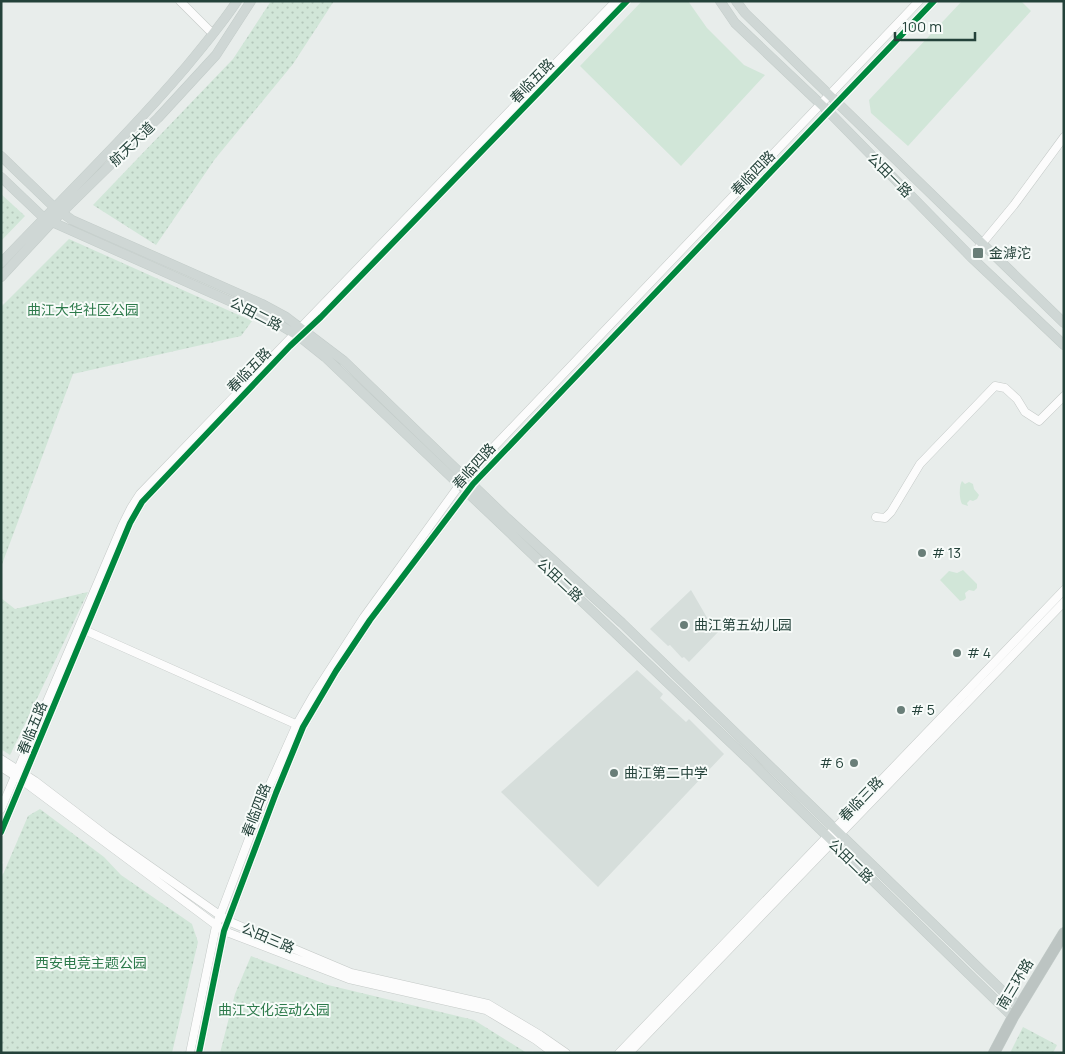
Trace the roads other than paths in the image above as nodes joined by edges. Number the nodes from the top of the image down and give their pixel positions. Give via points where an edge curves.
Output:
1 (180, 1) edge
2 (237, 1) edge
3 (251, 1) edge
4 (616, 1) edge
5 (627, 1) edge
6 (720, 1) edge
7 (736, 1) edge
8 (919, 1) edge
9 (934, 1) edge
10 (209, 30) dead end
11 (829, 94) junction
12 (838, 102) junction
13 (820, 104) junction
14 (829, 112) junction
15 (1064, 137) edge
16 (1, 156) edge
17 (1, 177) edge
18 (54, 207) junction
19 (61, 213) junction
20 (48, 220) junction
21 (982, 244) junction
22 (971, 257) junction
23 (1, 263) edge
24 (1, 277) edge
25 (1064, 323) edge
26 (300, 332) junction
27 (1064, 346) edge
28 (1064, 396) edge
29 (466, 476) junction
30 (459, 484) junction
31 (473, 484) junction
32 (467, 492) junction
33 (876, 517) dead end
34 (1064, 590) edge
35 (1064, 602) edge
36 (81, 629) junction
37 (300, 726) junction
38 (1, 759) edge
39 (1, 767) edge
40 (16, 773) junction
41 (24, 778) junction
42 (1, 808) edge
43 (837, 830) junction
44 (1, 832) edge
45 (829, 839) junction
46 (220, 916) junction
47 (228, 922) junction
48 (216, 926) junction
49 (224, 931) junction
50 (1064, 933) edge
51 (1016, 1012) junction
52 (190, 1053) edge
53 (199, 1053) edge
54 (553, 1053) edge
55 (566, 1053) edge
56 (619, 1053) edge
57 (629, 1053) edge
58 (994, 1053) edge

1 - 10 street
2 - 18 main road, 航天大道 via 150,109
3 - 19 main road, 航天大道 via 216,55 158,118
4 - 26 street, 春临五路
5 - 26 street, 春临五路
6 - 13 main road, 公田一路 via 735,23
7 - 11 main road, 公田一路
8 - 11 street, 春临四路
9 - 12 street, 春临四路
11 - 12 main road, 公田一路
11 - 13 street, 春临四路
12 - 14 street, 春临四路
12 - 21 main road, 公田一路
13 - 14 main road, 公田一路
13 - 29 street, 春临四路
14 - 22 main road, 公田一路
14 - 31 street, 春临四路
15 - 21 street
16 - 18 main road, 公田二路
17 - 20 main road, 公田二路
18 - 19 main road, 公田二路
18 - 20 main road, 航天大道
19 - 20 main road, 航天大道
19 - 26 main road, 公田二路 via 262,304 286,317
20 - 23 main road, 航天大道
20 - 24 main road, 航天大道
20 - 26 main road, 公田二路
21 - 22 street
21 - 25 main road, 公田一路
22 - 27 main road, 公田一路
26 - 29 main road, 公田二路 via 344,360
26 - 30 main road, 公田二路
26 - 36 street, 春临五路 via 140,494 122,526
28 - 33 street via 1039,421 1025,412 1017,398 1005,388 995,386 920,464 892,512 885,518
29 - 30 street, 春临四路
29 - 31 main road, 公田二路
30 - 32 main road, 公田二路
30 - 37 street, 春临四路 via 358,625 313,696
31 - 32 street, 春临四路
31 - 43 main road, 公田二路
32 - 37 street, 春临四路 via 370,620
32 - 45 main road, 公田二路
34 - 43 street, 春临三路
35 - 43 street, 春临三路
36 - 37 street
36 - 40 street, 春临五路
36 - 41 street, 春临五路
37 - 46 street, 春临四路 via 267,791
37 - 47 street, 春临四路
38 - 40 street, 公田三路
39 - 40 street, 公田三路
40 - 41 street, 公田三路
40 - 42 street, 春临五路
41 - 44 street, 春临五路
41 - 46 street, 公田三路
41 - 48 street, 公田三路
43 - 45 street, 春临三路
43 - 51 main road, 公田二路
45 - 51 main road, 公田二路
45 - 56 street, 春临三路
45 - 57 street, 春临三路
46 - 47 street, 公田三路
46 - 48 street, 春临四路
47 - 49 street, 春临四路
47 - 55 street, 公田三路 via 351,973 488,1004
48 - 49 street, 公田三路
48 - 52 street, 春临四路
49 - 53 street, 春临四路
49 - 54 street, 公田三路 via 349,979 486,1010
50 - 51 highway, 南三环路
51 - 58 highway, 南三环路

